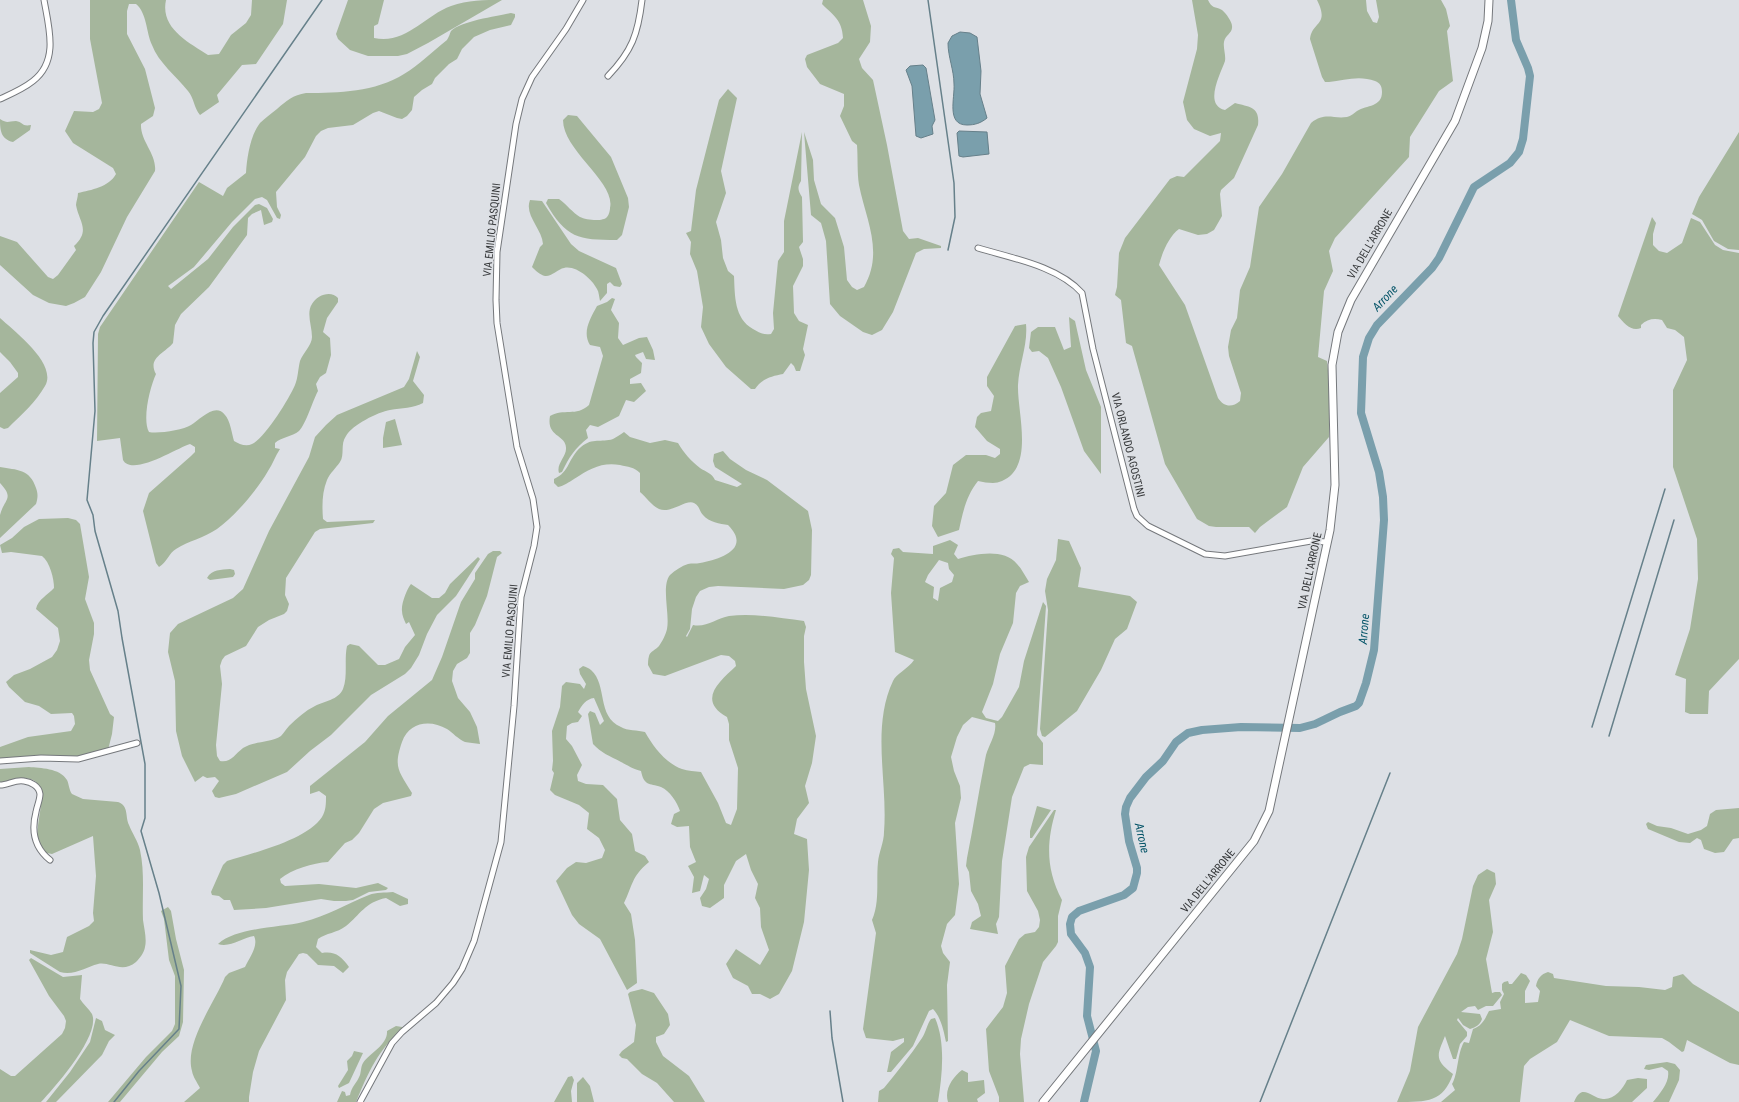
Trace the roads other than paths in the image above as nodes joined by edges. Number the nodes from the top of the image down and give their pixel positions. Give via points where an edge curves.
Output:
1 (44, 0) edge
2 (583, 0) edge
3 (642, 0) edge
4 (1489, 0) edge
5 (608, 76) dead end
6 (0, 99) edge
7 (978, 248) dead end
8 (1328, 542) junction
9 (137, 743) dead end
10 (0, 761) edge
11 (0, 785) edge
12 (50, 860) dead end
13 (360, 1102) edge
14 (1043, 1102) edge

1 - 6 street via 51,43 46,66 34,80
2 - 13 street, VIA EMILIO PASQUINI via 532,77 522,99 497,252 497,322 517,447 532,493 537,523 535,542 521,597 501,842 474,941 462,969 436,1003 392,1043
3 - 5 street via 634,40
4 - 8 street, VIA DELL'ARRONE via 1488,21 1482,48 1455,121 1351,300 1338,332 1332,364 1335,485
7 - 8 street, VIA ORLANDO AGOSTINI via 1056,274 1076,286 1082,294 1093,349 1134,509 1142,522 1205,554 1216,556 1311,541
8 - 14 street, VIA DELL'ARRONE via 1268,811 1254,841
9 - 10 street via 78,759
11 - 12 street via 25,781 38,788 40,794 35,814 36,841 42,853

